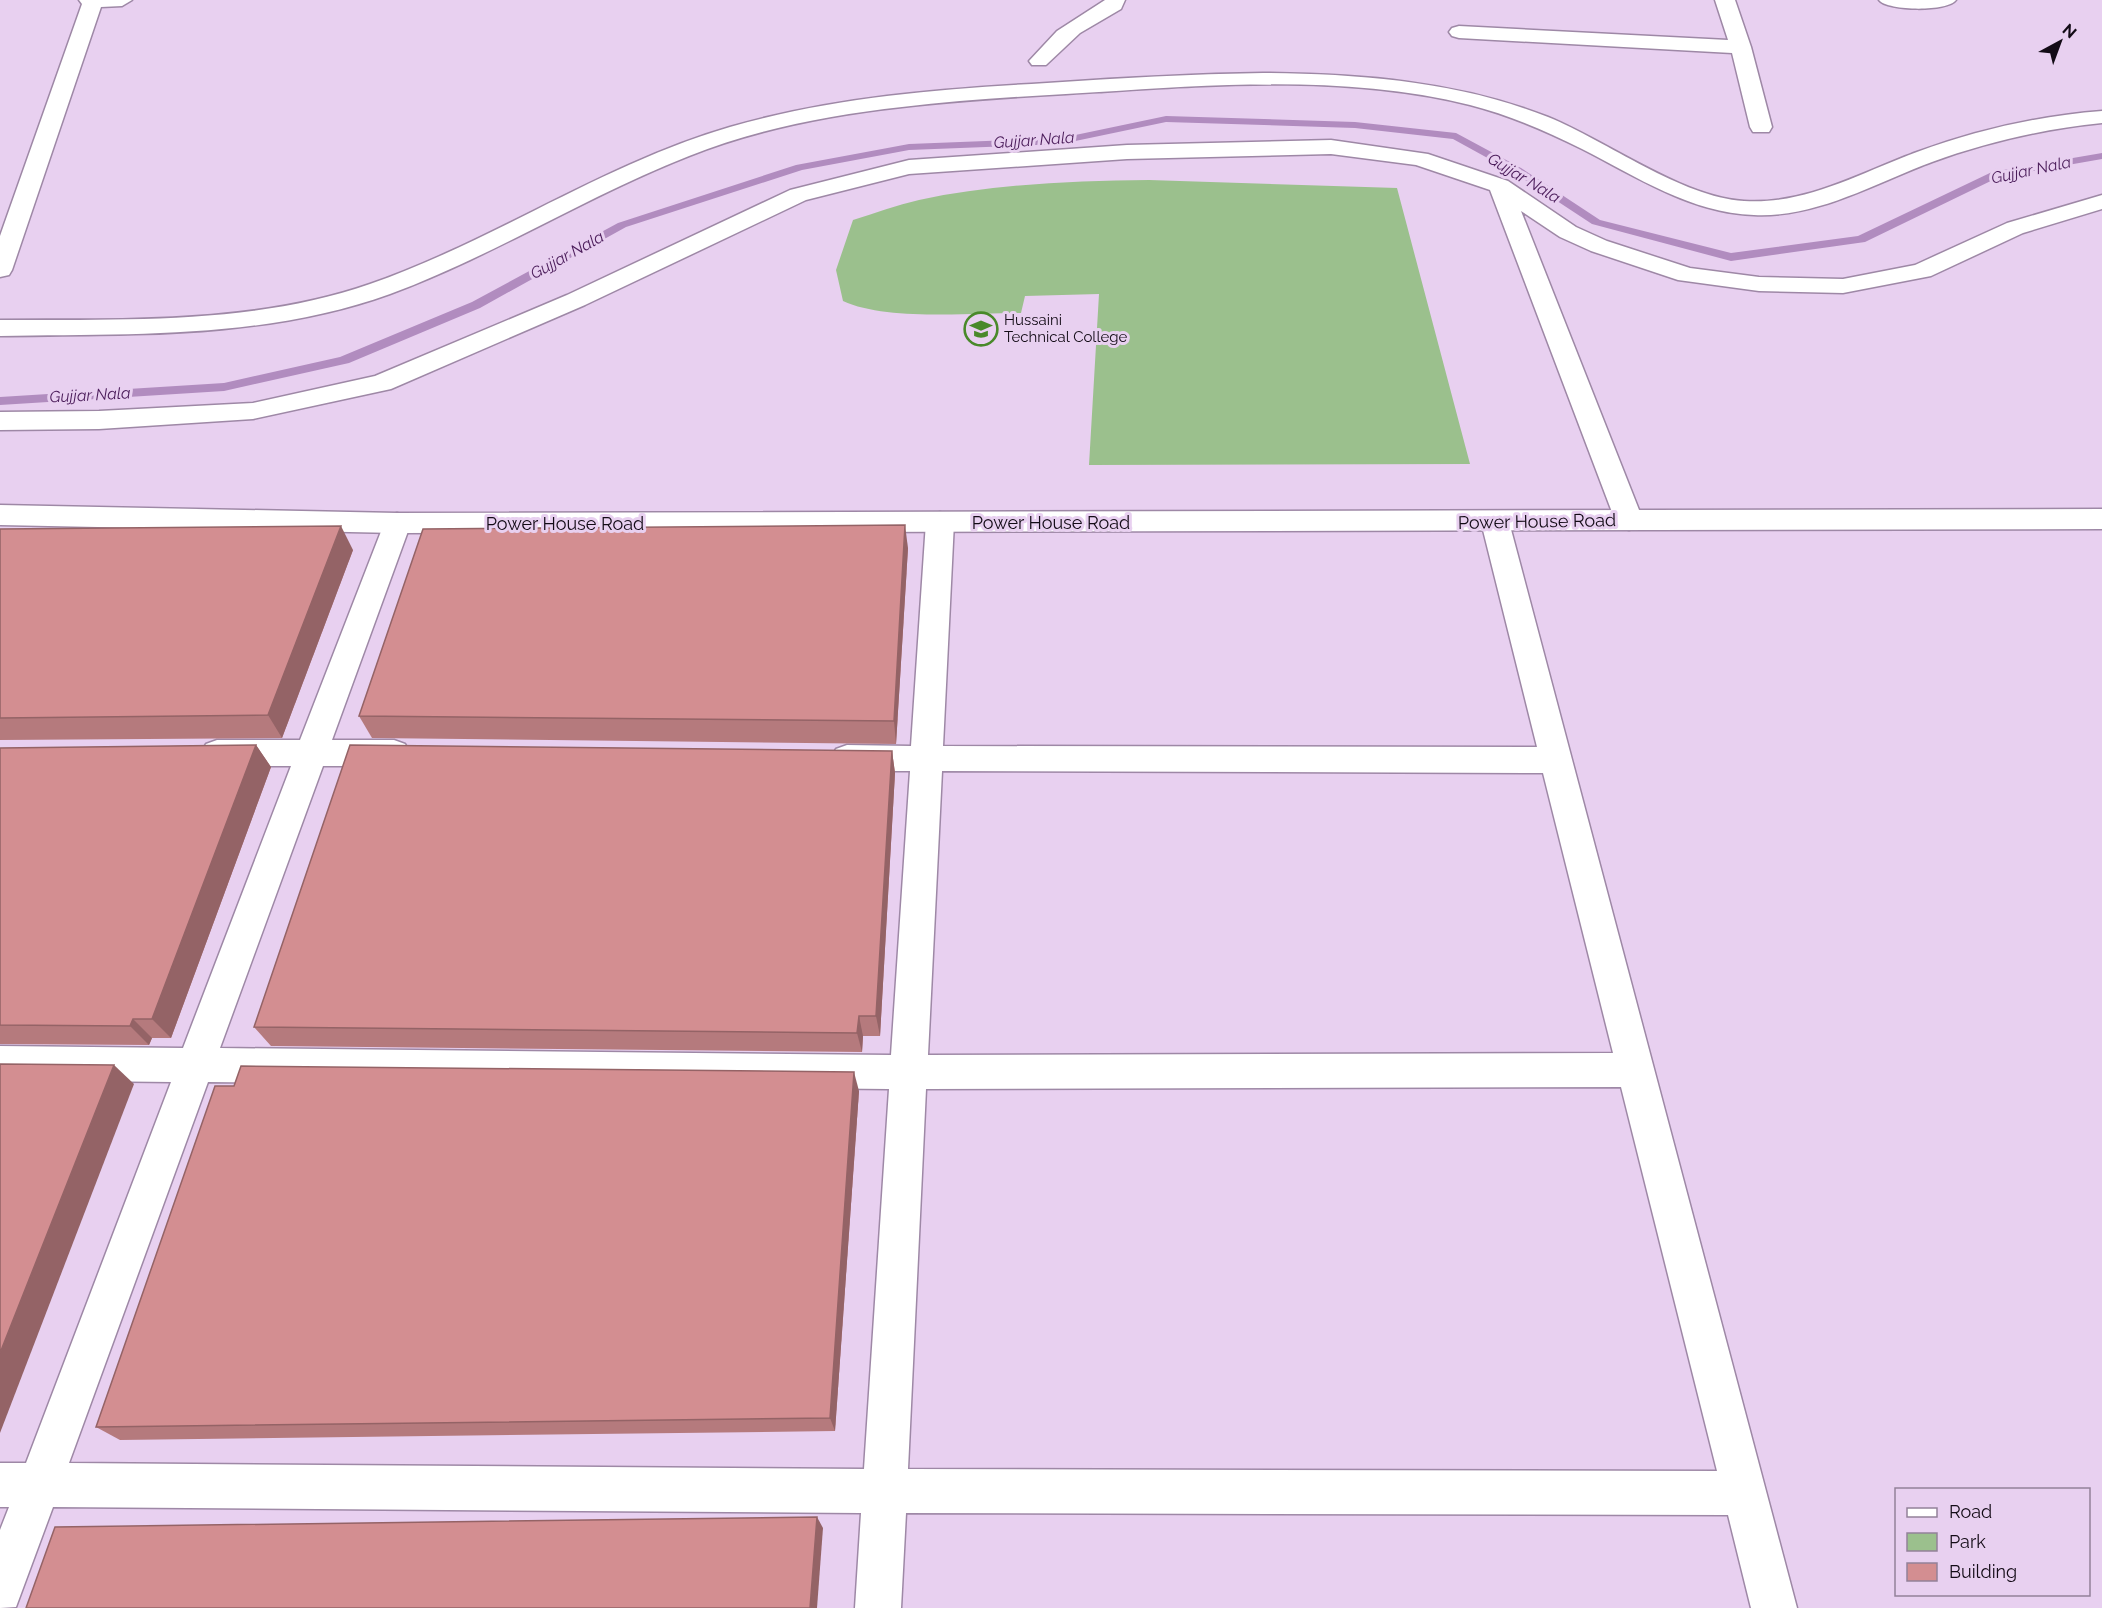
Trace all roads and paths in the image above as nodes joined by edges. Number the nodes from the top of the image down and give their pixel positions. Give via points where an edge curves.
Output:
1 (122, 0) edge
2 (1115, 0) edge
3 (1725, 0) edge
4 (1889, 0) edge
5 (1947, 0) edge
6 (91, 1) edge
7 (1459, 32) dead end
8 (1741, 46) junction
9 (1039, 61) dead end
10 (2102, 117) edge
11 (1761, 127) dead end
12 (1500, 186) junction
13 (2102, 202) edge
14 (0, 270) edge
15 (0, 328) edge
16 (0, 421) edge
17 (0, 515) edge
18 (2102, 519) edge
19 (1629, 520) junction
20 (940, 522) junction
21 (1495, 522) junction
22 (397, 523) junction
23 (312, 752) junction
24 (185, 753) edge
25 (419, 753) edge
26 (821, 758) edge
27 (927, 759) junction
28 (1556, 760) junction
29 (0, 1063) edge
30 (196, 1064) junction
31 (1636, 1070) junction
32 (909, 1072) junction
33 (20, 1485) edge
34 (885, 1491) junction
35 (1745, 1493) junction
36 (0, 1592) edge
37 (878, 1608) edge
38 (1774, 1608) edge

1 - 6 street
2 - 9 street via 1114,5 1055,40
3 - 8 street
4 - 5 street
6 - 14 street
7 - 8 street
8 - 11 street
10 - 15 street via 1985,137 1814,200 1763,209 1721,203 1681,190 1523,114 1449,94 1305,80 1166,82 925,97 767,122 692,147 377,290 293,312 194,325
12 - 13 street via 1568,232 1599,246 1688,275 1760,284 1843,286 1922,271 2015,228
12 - 16 street via 1420,159 1331,147 1127,152 909,167 798,195 576,300 382,383 253,411
12 - 19 street
17 - 22 street, Power House Road
18 - 19 street, Power House Road
19 - 21 street, Power House Road
20 - 21 street, Power House Road
20 - 22 street, Power House Road
20 - 27 street
21 - 28 street
22 - 23 street
23 - 24 street
23 - 25 street
23 - 30 street
26 - 27 street
27 - 28 street
27 - 32 street
28 - 31 street
29 - 30 street
30 - 32 street
30 - 33 street
31 - 32 street
31 - 35 street
32 - 34 street
33 - 34 street
33 - 36 street
34 - 35 street
34 - 37 street
35 - 38 street

